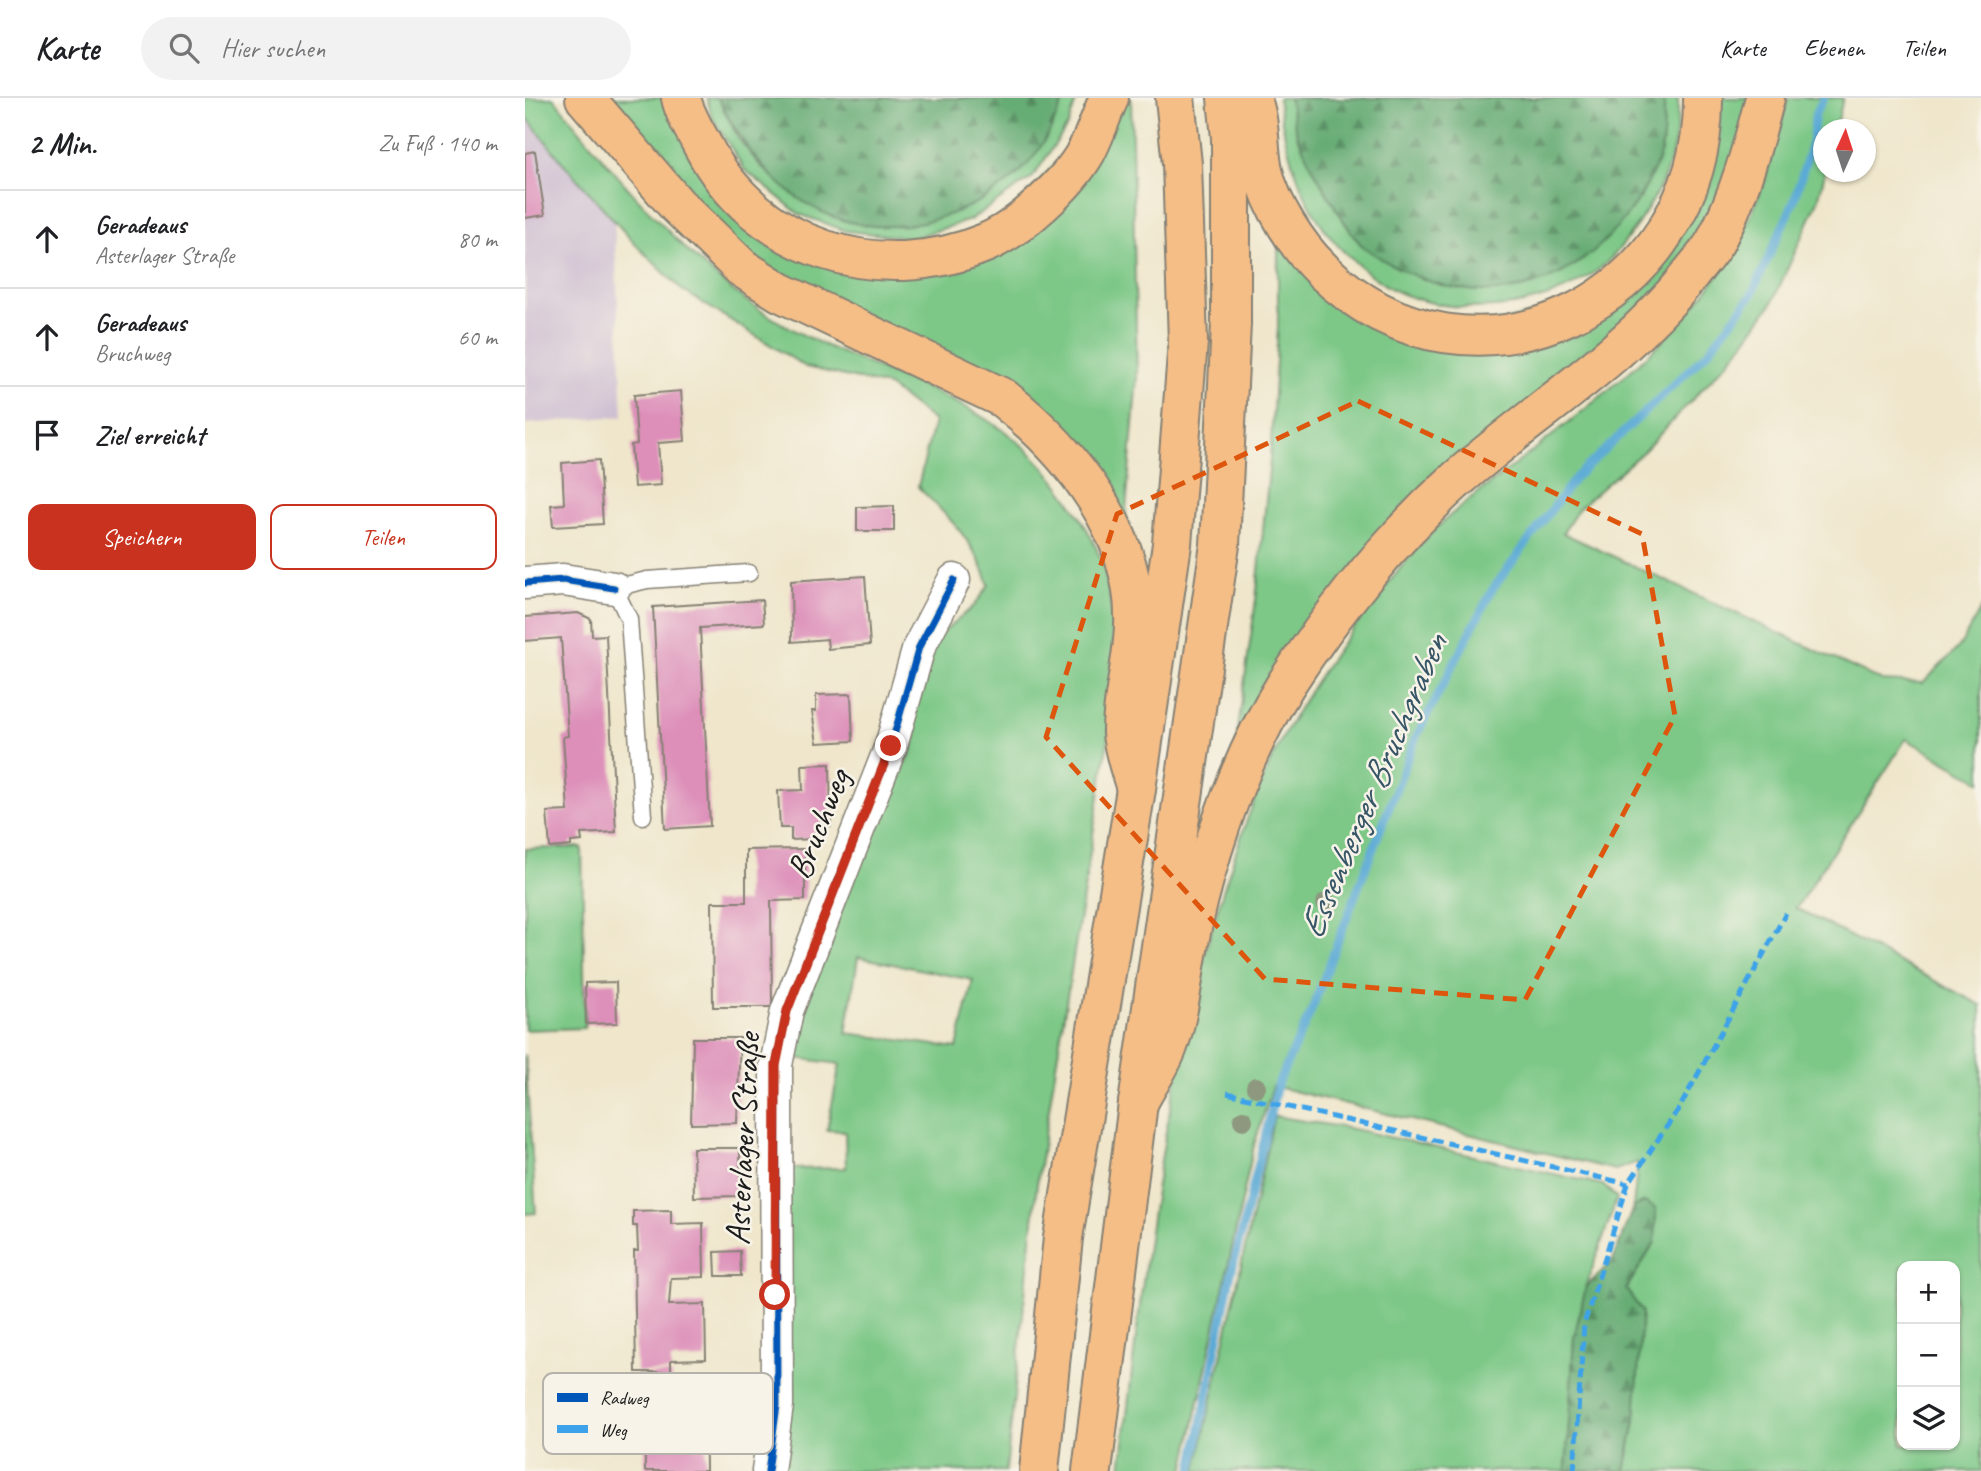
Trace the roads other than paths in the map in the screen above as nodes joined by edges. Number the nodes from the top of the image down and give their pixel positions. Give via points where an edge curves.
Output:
1 (585, 98) edge
2 (681, 98) edge
3 (1109, 98) edge
4 (1175, 98) edge
5 (1227, 98) edge
6 (1251, 98) edge
7 (1703, 98) edge
8 (1765, 98) edge
9 (749, 573) dead end
10 (954, 580) dead end
11 (525, 583) edge
12 (614, 588) junction
13 (1136, 789) junction
14 (643, 816) dead end
15 (799, 980) joint
16 (1138, 1103) junction
17 (773, 1434) edge
18 (1039, 1471) edge
19 (1092, 1471) edge

1 - 13 highway via 677,205 742,268 780,292 1003,398 1072,465 1104,512 1132,586 1135,628 1122,735
2 - 3 highway via 719,176 759,216 797,241 860,260 926,261 986,243 1043,204 1085,153
4 - 13 highway via 1188,342 1172,544
5 - 16 highway via 1231,324 1220,545
6 - 7 highway via 1263,173 1284,219 1320,268 1359,302 1405,324 1455,337 1500,335 1573,315 1620,283 1654,249 1681,209 1695,171
8 - 16 highway via 1744,178 1714,244 1679,288 1649,322 1455,482 1384,552 1325,625 1283,689 1239,775 1193,922 1167,1048
9 - 12 lane via 647,580
10 - 15 street, Bruchweg via 919,647 891,746
11 - 12 street via 563,580
12 - 14 lane via 629,618
13 - 18 highway via 1063,1238
15 - 17 street, Asterlager Straße via 776,1065 777,1405
16 - 19 highway

